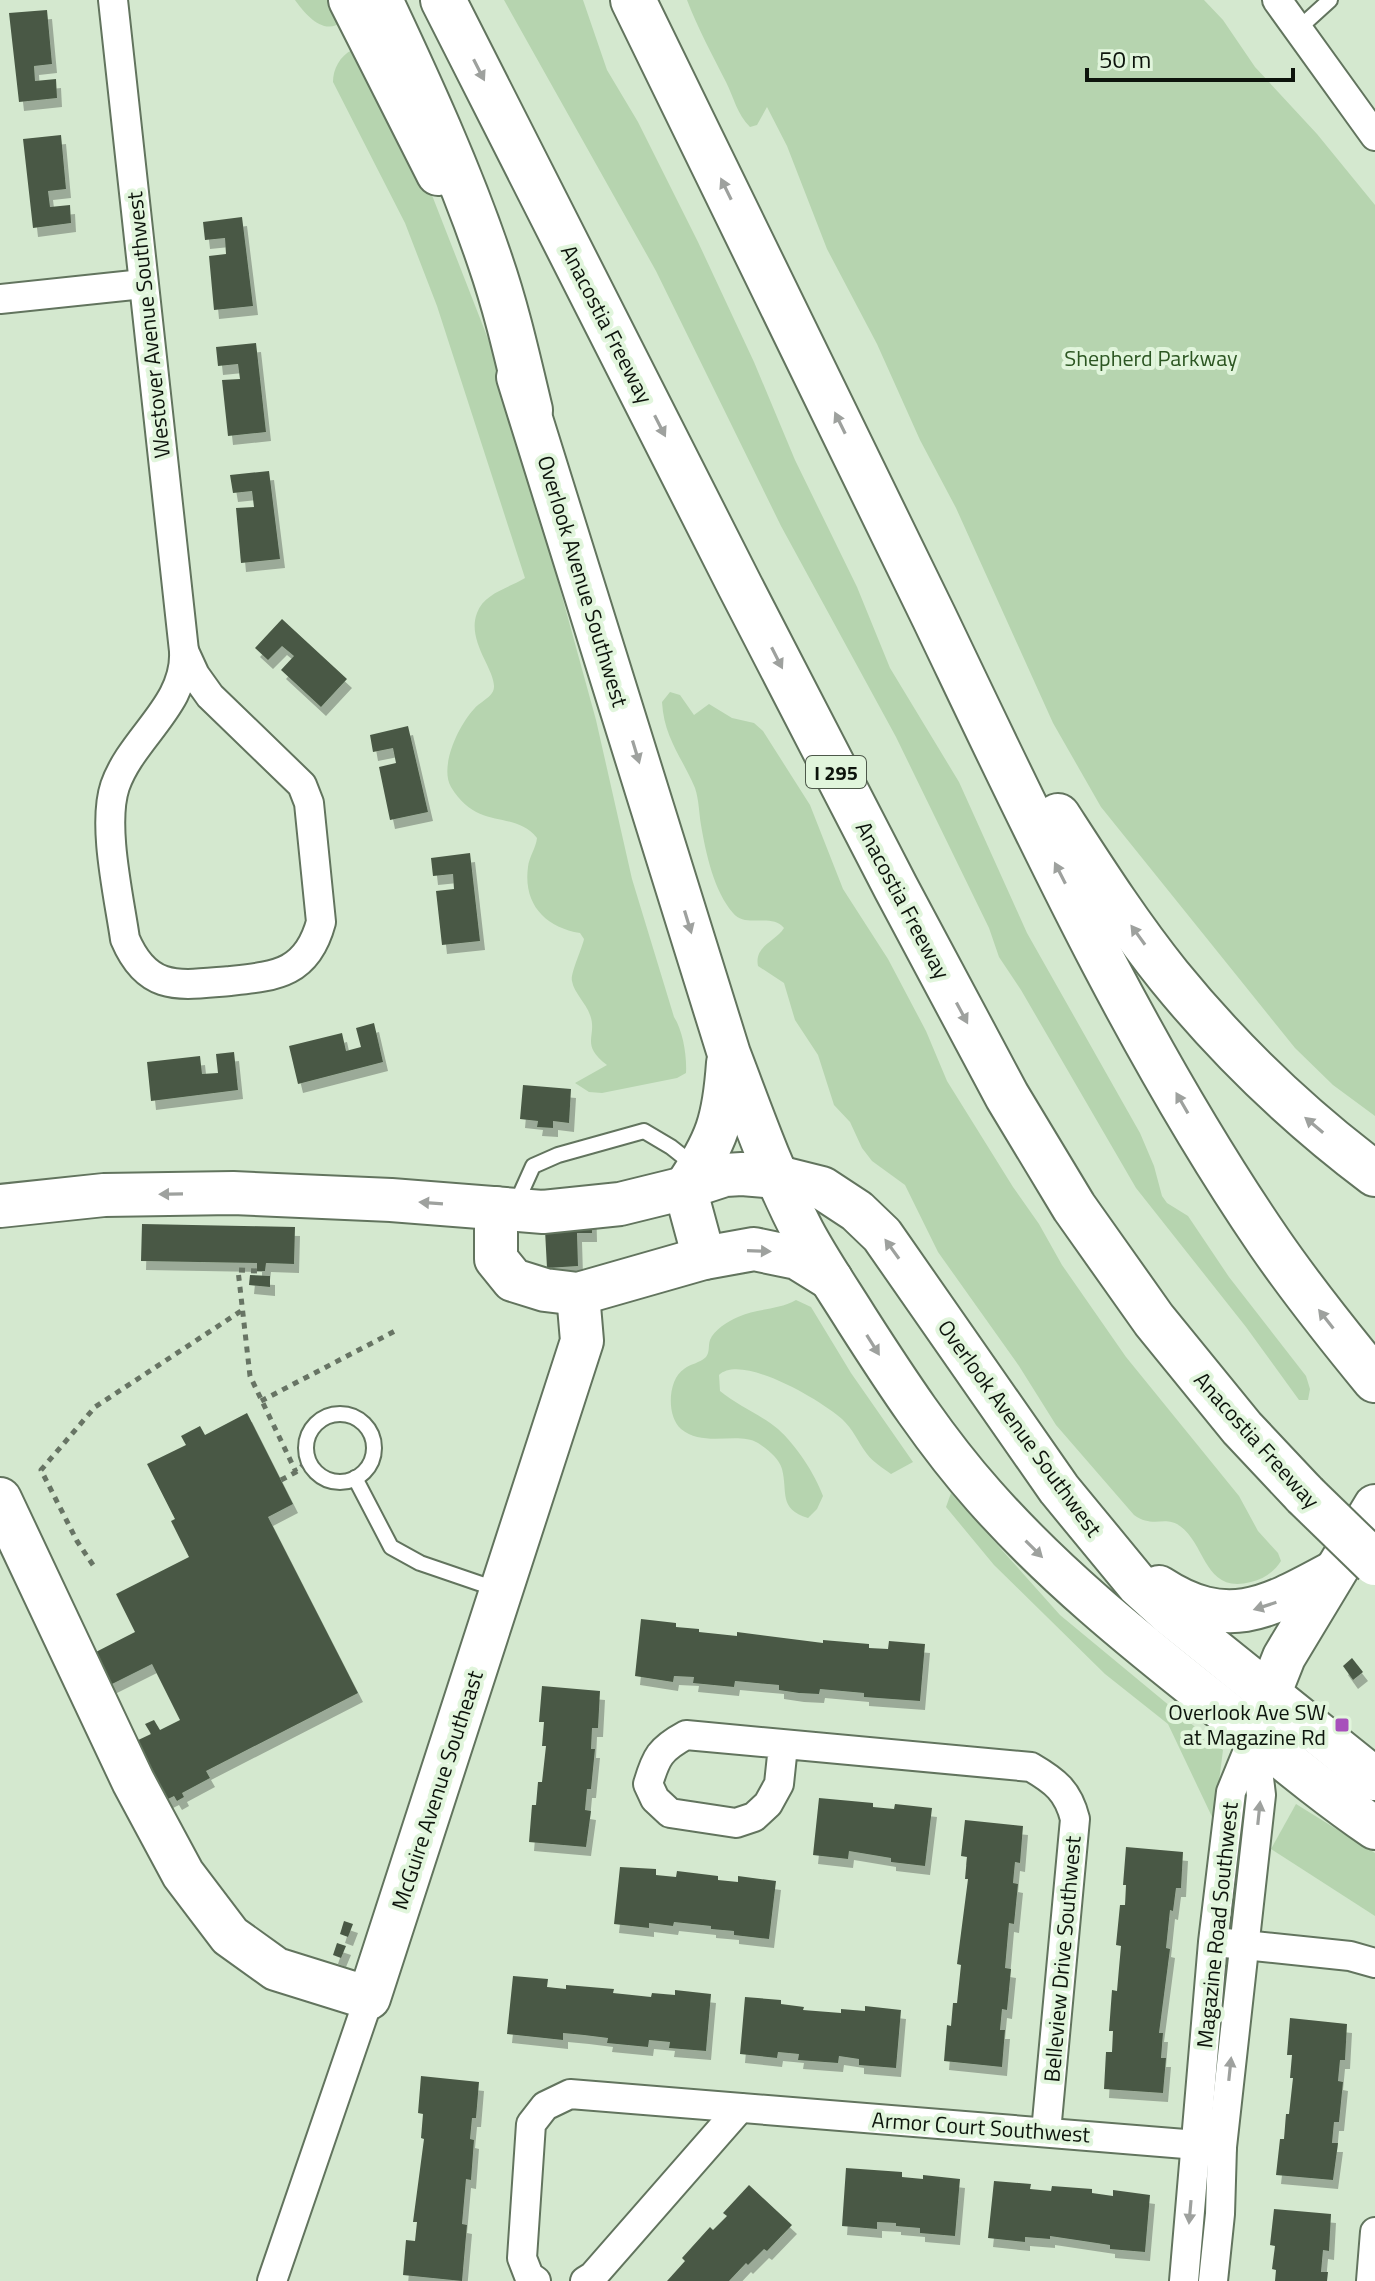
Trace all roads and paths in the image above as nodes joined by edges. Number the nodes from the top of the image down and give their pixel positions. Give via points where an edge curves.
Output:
1 (113, 0) edge
2 (350, 0) edge
3 (380, 0) edge
4 (443, 0) edge
5 (633, 0) edge
6 (1277, 0) edge
7 (1330, 0) edge
8 (1297, 30) junction
9 (1375, 136) edge
10 (143, 284) junction
11 (0, 299) edge
12 (530, 410) junction
13 (874, 493) junction
14 (184, 651) junction
15 (729, 1054) junction
16 (1375, 1174) edge
17 (778, 1177) junction
18 (692, 1179) junction
19 (0, 1206) edge
20 (504, 1209) junction
21 (704, 1258) junction
22 (257, 1271) dead end
23 (832, 1279) junction
24 (578, 1294) junction
25 (241, 1311) junction
26 (395, 1331) dead end
27 (1375, 1380) edge
28 (261, 1401) junction
29 (308, 1460) junction
30 (296, 1472) junction
31 (355, 1478) junction
32 (281, 1480) dead end
33 (0, 1499) edge
34 (1375, 1506) edge
35 (1119, 1561) junction
36 (93, 1565) dead end
37 (1355, 1567) edge
38 (502, 1591) junction
39 (1269, 1693) junction
40 (1254, 1736) junction
41 (783, 1746) junction
42 (1375, 1779) edge
43 (1375, 1828) edge
44 (1213, 1942) junction
45 (1243, 1945) junction
46 (1375, 1963) edge
47 (369, 1998) junction
48 (740, 2108) junction
49 (1046, 2132) junction
50 (1209, 2145) junction
51 (1375, 2232) edge
52 (272, 2281) edge
53 (536, 2281) edge
54 (585, 2281) edge
55 (1184, 2281) edge
56 (1213, 2281) edge
57 (1371, 2281) edge

1 - 10 street, Westover Avenue Southwest
2 - 12 street, Overlook Avenue Southwest via 463,229
3 - 12 highway via 476,221
4 -> 37 highway, Anacostia Freeway / I 295, bridge via 747,600 1007,1096 1074,1207 1154,1320 1305,1495
13 -> 5 highway
6 - 8 street
7 - 8 lane
8 - 9 street
10 - 11 street
10 - 14 street, Westover Avenue Southwest
12 -> 15 street, Overlook Avenue Southwest
16 -> 13 highway via 1243,1060 1137,933 1044,795
27 -> 13 highway via 1265,1236 1156,1058
14 - 14 street, Westover Avenue Southwest via 179,685 125,764 112,799 110,824 125,939 151,975 179,986 270,977 298,963 317,938 321,922 309,803 296,777 202,686
15 - 17 street, Overlook Avenue Southwest
15 - 18 street via 723,1118
17 - 18 street
17 - 23 street, Overlook Avenue Southwest
35 -> 17 street, Overlook Avenue Southwest via 1059,1489 882,1235 833,1194
18 - 20 street via 591,1209
18 - 20 lane via 671,1147 644,1131 533,1166
18 - 21 street
20 -> 19 street via 233,1193 104,1195
20 - 24 street via 496,1259 513,1280
21 -> 23 street via 768,1250 797,1258
21 - 24 street
22 - 25 path via 238,1270
23 -> 40 street, Overlook Avenue Southwest via 886,1366 984,1497 1103,1614
24 - 38 street, McGuire Avenue Southeast via 582,1341
25 - 28 path via 250,1376
25 - 36 path via 95,1407 41,1470
26 - 28 path
28 - 30 path
29 - 30 path
29 - 31 lane via 324,1478
29 - 31 lane via 307,1439 317,1422 335,1414 356,1418 373,1440 374,1452
30 - 32 path
31 - 38 lane via 391,1547 420,1563
33 - 47 street via 133,1781 183,1874 230,1936 276,1969
34 - 37 street
37 -> 35 street via 1278,1602 1237,1612 1180,1599
35 - 39 street, Overlook Avenue Southwest via 1171,1615
37 - 39 street via 1284,1657
38 - 47 street, McGuire Avenue Southeast
39 - 40 street
39 - 42 street, Overlook Avenue Southwest
40 - 43 street, Overlook Avenue Southwest
40 - 44 street, Magazine Road Southwest via 1232,1788
45 -> 40 street, Magazine Road Southwest via 1261,1795
41 - 41 street, Belleview Drive Southwest via 686,1735 664,1747 648,1784 670,1813 736,1823 754,1817 768,1804 779,1784
41 - 49 street, Belleview Drive Southwest via 1031,1767 1067,1796 1075,1819
44 - 45 street
44 - 50 street, Magazine Road Southwest
45 - 46 street
50 -> 45 street, Magazine Road Southwest
47 - 52 street, McGuire Avenue Southeast
48 - 49 street, Armor Court Southwest
48 - 53 street, Armor Court Southwest via 570,2094 545,2106 531,2124 522,2258
48 - 54 street
49 - 50 street, Armor Court Southwest
50 -> 55 street, Magazine Road Southwest
50 - 56 street, Magazine Road Southwest via 1220,2214
51 - 57 street

